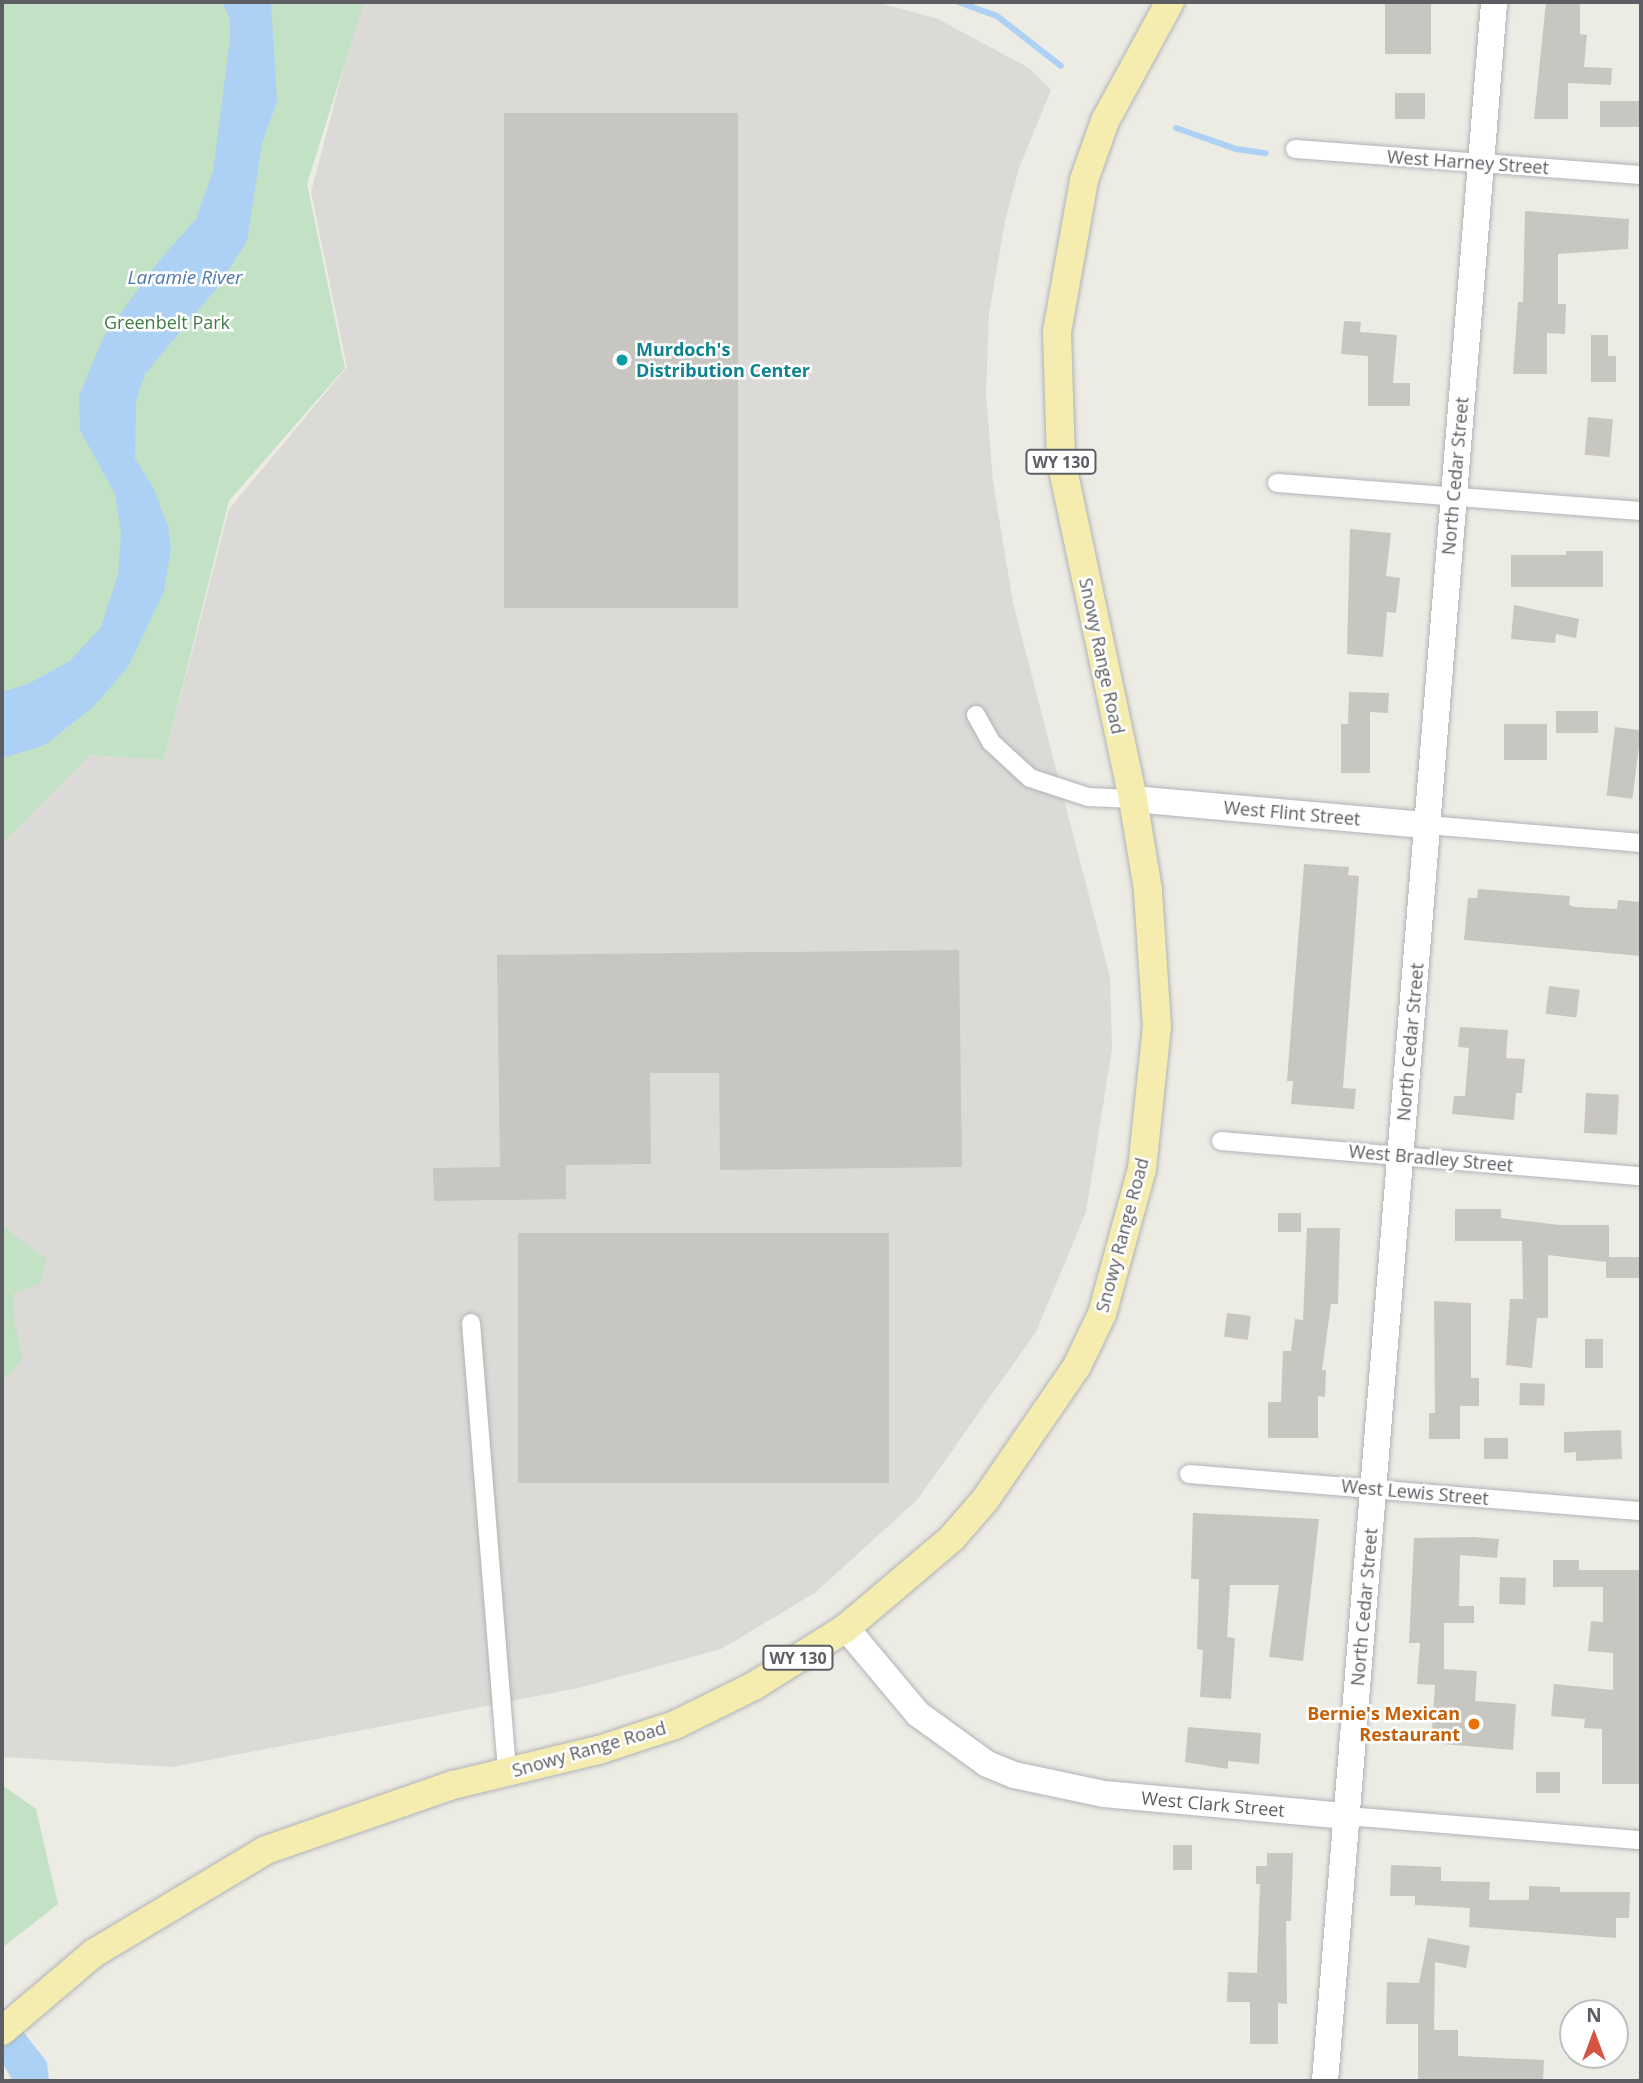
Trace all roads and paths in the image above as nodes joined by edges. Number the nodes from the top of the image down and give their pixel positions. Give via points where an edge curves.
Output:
1 (1170, 2) edge
2 (1494, 2) edge
3 (1295, 149) dead end
4 (1480, 163) junction
5 (1641, 175) edge
6 (1277, 483) dead end
7 (1453, 495) junction
8 (1641, 511) edge
9 (976, 715) dead end
10 (1133, 799) junction
11 (1427, 825) junction
12 (1641, 843) edge
13 (1221, 1141) dead end
14 (1401, 1156) junction
15 (1641, 1176) edge
16 (471, 1323) dead end
17 (1189, 1474) dead end
18 (1374, 1488) junction
19 (1641, 1511) edge
20 (846, 1628) junction
21 (507, 1772) junction
22 (1347, 1816) junction
23 (1641, 1840) edge
24 (2, 2031) edge
25 (1325, 2081) edge

1 - 10 main road, Snowy Range Road / WY 130 via 1105,121 1088,168 1069,249 1057,332 1061,460
2 - 4 street, North Cedar Street
3 - 4 street, West Harney Street
4 - 5 street, West Harney Street
4 - 7 street, North Cedar Street
6 - 7 street
7 - 8 street
7 - 11 street, North Cedar Street
9 - 10 street, West Flint Street via 991,742 1030,778 1088,796
10 - 11 street, West Flint Street
10 - 20 main road, Snowy Range Road / WY 130 via 1153,937 1155,1059 1142,1168 1102,1314 1069,1377 985,1500 918,1570
11 - 12 street, West Flint Street
11 - 14 street, North Cedar Street
13 - 14 street, West Bradley Street
14 - 15 street, West Bradley Street
14 - 18 street, North Cedar Street
16 - 21 street
17 - 18 street, West Lewis Street
18 - 19 street, West Lewis Street
18 - 22 street, North Cedar Street
20 - 21 main road, Snowy Range Road / WY 130 via 754,1686 675,1725 599,1750
20 - 22 street, West Clark Street via 918,1714 987,1764 1014,1776 1104,1794
21 - 24 main road, Snowy Range Road / WY 130 via 333,1823 265,1850 94,1953
22 - 23 street, West Clark Street
22 - 25 street, North Cedar Street

